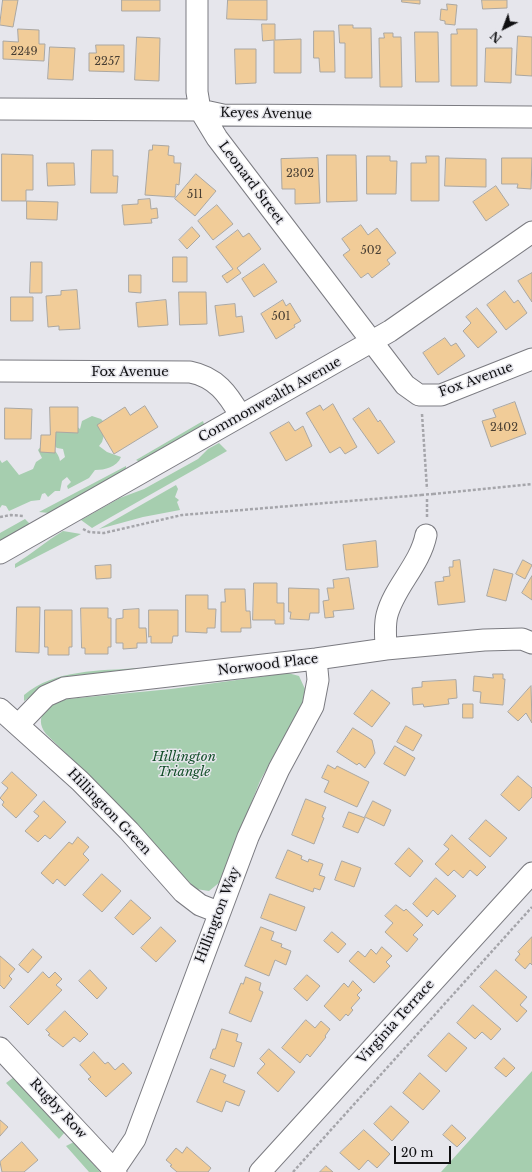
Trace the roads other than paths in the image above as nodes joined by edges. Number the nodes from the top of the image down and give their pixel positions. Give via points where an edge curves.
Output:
1 (197, 0) edge
2 (0, 109) edge
3 (200, 110) junction
4 (532, 117) edge
5 (532, 232) edge
6 (372, 342) junction
7 (532, 359) edge
8 (0, 371) edge
9 (240, 415) junction
10 (426, 535) dead end
11 (0, 553) edge
12 (532, 643) edge
13 (386, 649) junction
14 (316, 659) junction
15 (0, 709) edge
16 (18, 724) junction
17 (532, 873) edge
18 (218, 912) junction
19 (0, 1048) edge
20 (115, 1171) edge
21 (260, 1172) edge

1 - 3 street, Leonard Street via 197,92
2 - 3 street, Keyes Avenue
3 - 4 street, Keyes Avenue via 223,115
3 - 6 street, Leonard Street via 217,138
5 - 6 street, Commonwealth Avenue via 476,273
6 - 7 street, Fox Avenue via 405,385 422,395 448,394
6 - 9 street, Commonwealth Avenue
8 - 9 street, Fox Avenue via 198,374 220,387
9 - 11 street, Commonwealth Avenue
10 - 13 street via 416,561 388,611 385,629
12 - 13 street, Norwood Place via 522,639 484,640
13 - 14 street, Norwood Place
14 - 16 street, Norwood Place via 59,689 39,702
14 - 18 street, Hillington Way via 318,680 313,706 258,813
15 - 16 street, Hillington Green
16 - 18 street, Hillington Green via 106,807 183,892 200,905
17 - 21 street, Virginia Terrace
18 - 20 street, Hillington Way via 135,1139
19 - 20 street, Rugby Row

